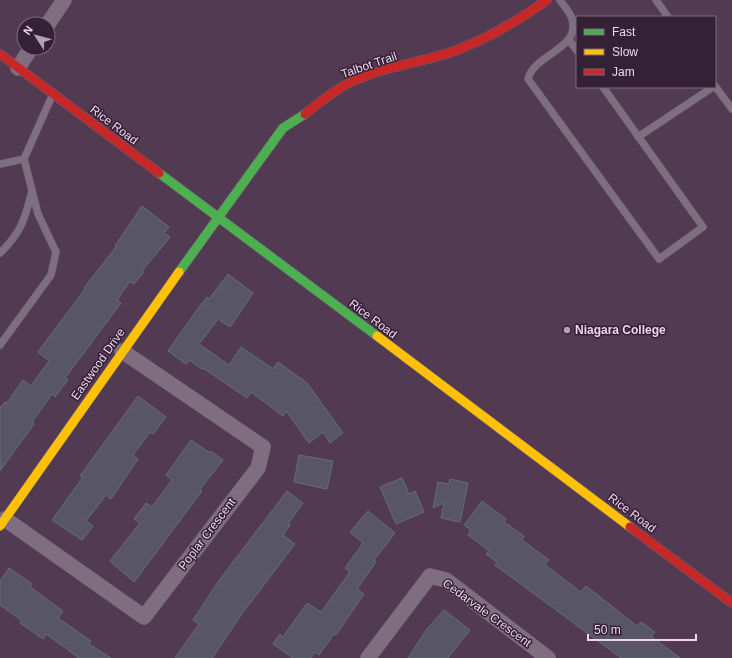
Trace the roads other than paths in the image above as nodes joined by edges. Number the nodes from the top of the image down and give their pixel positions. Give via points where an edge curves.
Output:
1 (64, 0) edge
2 (546, 0) edge
3 (560, 0) edge
4 (656, 0) edge
5 (53, 16) edge
6 (667, 16) edge
7 (569, 40) junction
8 (576, 50) edge
9 (0, 54) edge
10 (26, 56) edge
11 (18, 68) junction
12 (604, 88) edge
13 (711, 88) edge
14 (716, 88) edge
15 (53, 94) junction
16 (732, 109) edge
17 (638, 137) junction
18 (24, 159) junction
19 (0, 164) edge
20 (32, 190) junction
21 (218, 218) junction
22 (0, 253) edge
23 (0, 345) edge
24 (122, 351) junction
25 (2, 522) edge
26 (732, 603) edge
27 (368, 658) edge
28 (548, 658) edge

1 - 5 street
2 - 21 street, Talbot Trail via 488,37 440,56 363,77 327,96 297,121 283,128
3 - 7 lane via 572,18 573,28
4 - 6 lane
7 - 8 lane
7 - 17 lane via 534,67 528,79 530,84 659,259 703,227
9 - 11 street, Rice Road
10 - 11 street
11 - 15 street, Rice Road
12 - 17 lane
13 - 17 lane
14 - 16 lane
15 - 18 lane
15 - 21 street, Rice Road
18 - 19 lane
18 - 20 lane
20 - 22 lane via 25,222 10,244
20 - 23 lane via 38,214 56,252 51,275
21 - 24 street, Eastwood Drive
21 - 26 street, Rice Road
24 - 25 street, Eastwood Drive
24 - 25 street, Poplar Crescent via 263,447 258,468 144,617
27 - 28 street, Cedarvale Crescent via 430,576 446,580

